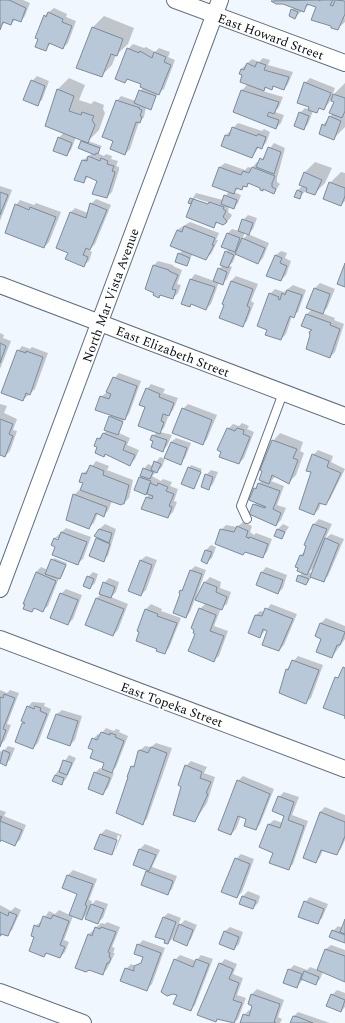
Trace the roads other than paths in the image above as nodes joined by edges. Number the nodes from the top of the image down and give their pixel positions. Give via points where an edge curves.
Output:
1 (174, 0) edge
2 (220, 0) edge
3 (214, 15) junction
4 (345, 63) edge
5 (0, 285) edge
6 (99, 323) junction
7 (283, 392) junction
8 (345, 416) edge
9 (247, 519) dead end
10 (0, 589) edge
11 (0, 639) edge
12 (345, 769) edge
13 (0, 992) edge
14 (83, 1023) edge

1 - 3 street, East Howard Street
2 - 3 street, North Mar Vista Avenue
3 - 4 street, East Howard Street
3 - 6 street, North Mar Vista Avenue
5 - 6 street, East Elizabeth Street
6 - 7 street, East Elizabeth Street
6 - 10 street, North Mar Vista Avenue
7 - 8 street, East Elizabeth Street
7 - 9 lane via 241,506
11 - 12 street, East Topeka Street
13 - 14 street

